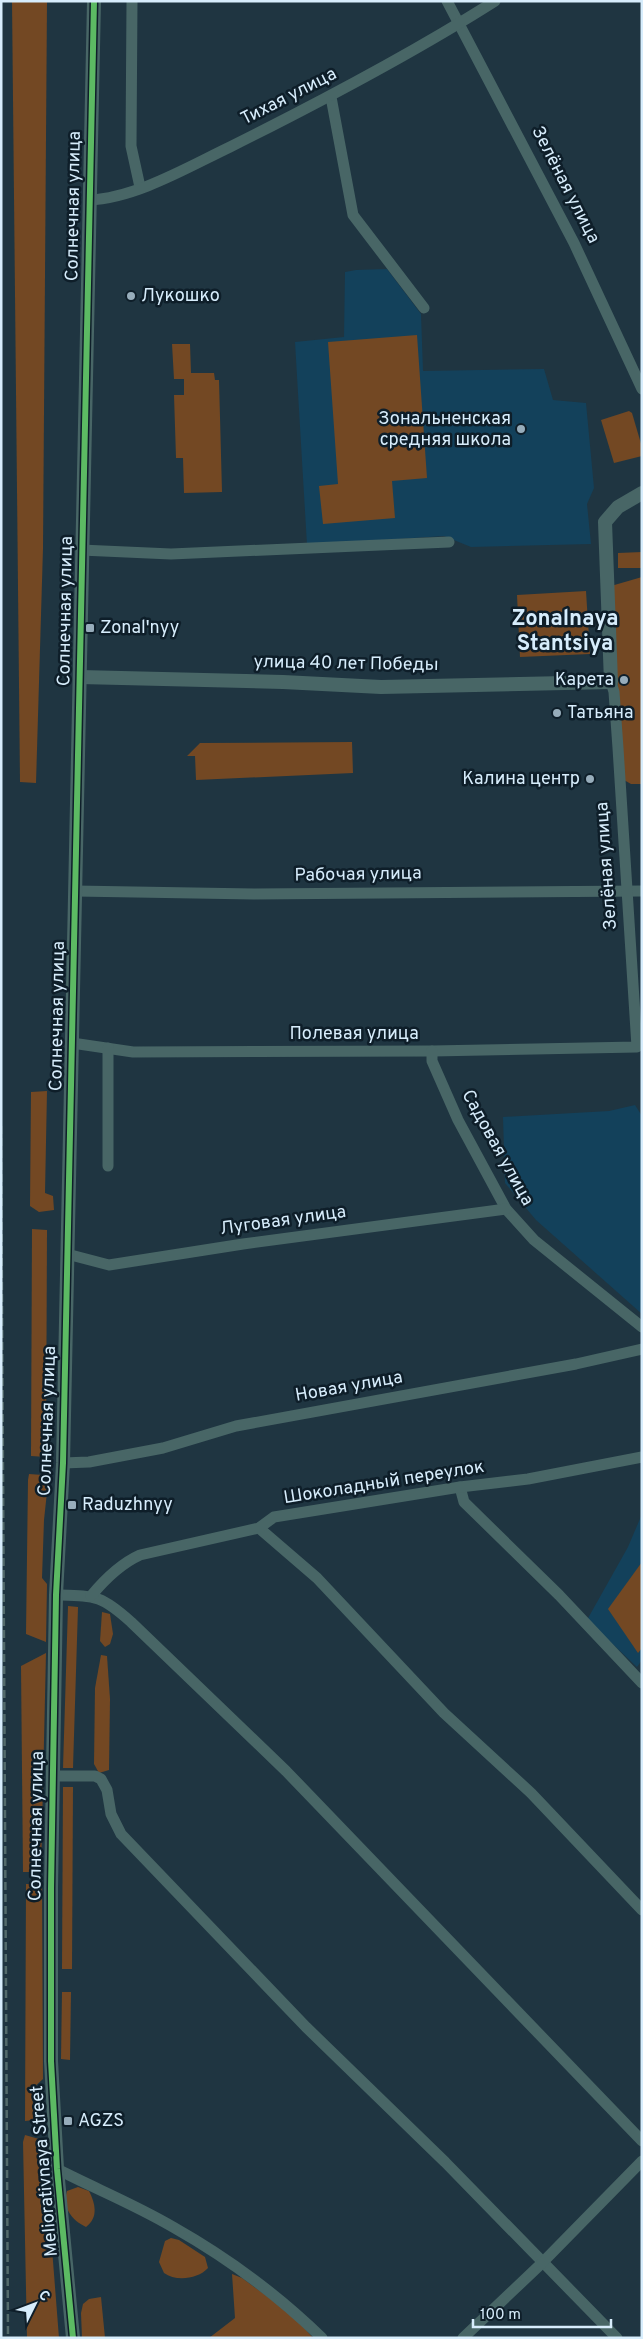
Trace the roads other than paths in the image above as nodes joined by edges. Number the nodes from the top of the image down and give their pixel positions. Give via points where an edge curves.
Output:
1 (94, 1) edge
2 (132, 1) edge
3 (447, 1) edge
4 (495, 1) edge
5 (460, 24) junction
6 (330, 97) junction
7 (140, 187) junction
8 (89, 200) junction
9 (424, 308) dead end
10 (642, 389) edge
11 (642, 493) edge
12 (449, 542) dead end
13 (81, 550) junction
14 (80, 677) junction
15 (611, 682) junction
16 (76, 891) junction
17 (627, 891) junction
18 (642, 891) edge
19 (72, 1042) junction
20 (637, 1047) joint
21 (108, 1048) junction
22 (432, 1051) junction
23 (108, 1166) dead end
24 (506, 1209) junction
25 (67, 1254) junction
26 (642, 1327) edge
27 (642, 1349) edge
28 (642, 1457) edge
29 (63, 1463) junction
30 (460, 1487) junction
31 (259, 1528) junction
32 (56, 1594) junction
33 (91, 1596) junction
34 (642, 1683) edge
35 (53, 1776) junction
36 (642, 1910) edge
37 (51, 2032) joint
38 (642, 2141) edge
39 (642, 2161) edge
40 (58, 2169) junction
41 (542, 2263) junction
42 (73, 2338) edge
43 (322, 2338) edge
44 (463, 2338) edge
45 (616, 2338) edge

1 - 8 street, Солнечная улица
2 - 7 street via 131,146
3 - 5 street, Зелёная улица
4 - 5 street, Тихая улица
5 - 6 street, Тихая улица
5 - 10 street, Зелёная улица via 574,243
6 - 7 street, Тихая улица via 176,173
6 - 9 street via 353,215
7 - 8 street, Тихая улица via 107,199
8 - 13 street, Солнечная улица
11 - 15 street, Зелёная улица via 618,507 605,522
12 - 13 street via 172,554
13 - 14 street, Солнечная улица
14 - 15 street, улица 40 лет Победы via 381,687
14 - 16 street, Солнечная улица
15 - 17 street, Зелёная улица
16 - 17 street, Рабочая улица via 254,894
16 - 19 street, Солнечная улица
17 - 18 street, Рабочая улица
17 - 20 street, Зелёная улица
19 - 21 street, Полевая улица
19 - 25 street, Солнечная улица
20 - 22 street, Полевая улица
21 - 22 street, Полевая улица via 133,1052
21 - 23 street
22 - 24 street, Садовая улица via 432,1062 458,1120
24 - 25 street, Луговая улица via 109,1265
24 - 26 street, Садовая улица via 534,1240
25 - 29 street, Солнечная улица
27 - 29 street, Новая улица via 236,1426 163,1448 89,1462
28 - 30 street, Шоколадный переулок via 528,1479
29 - 32 street, Солнечная улица
30 - 31 street, Шоколадный переулок via 274,1517
30 - 34 street via 464,1502 559,1595
31 - 33 street, Шоколадный переулок via 140,1555 127,1561
31 - 36 street via 317,1578 444,1712 532,1793
32 - 33 street
32 - 35 street, Солнечная улица
33 - 38 street via 110,1603 286,1771
35 - 37 street, Солнечная улица
35 - 41 street via 94,1776 101,1779 120,1834 306,2027 445,2162
37 - 40 street, Meliorativnaya Street
39 - 41 street
40 - 42 street, Meliorativnaya Street
40 - 43 street via 156,2217 229,2263 274,2296
41 - 44 street
41 - 45 street

